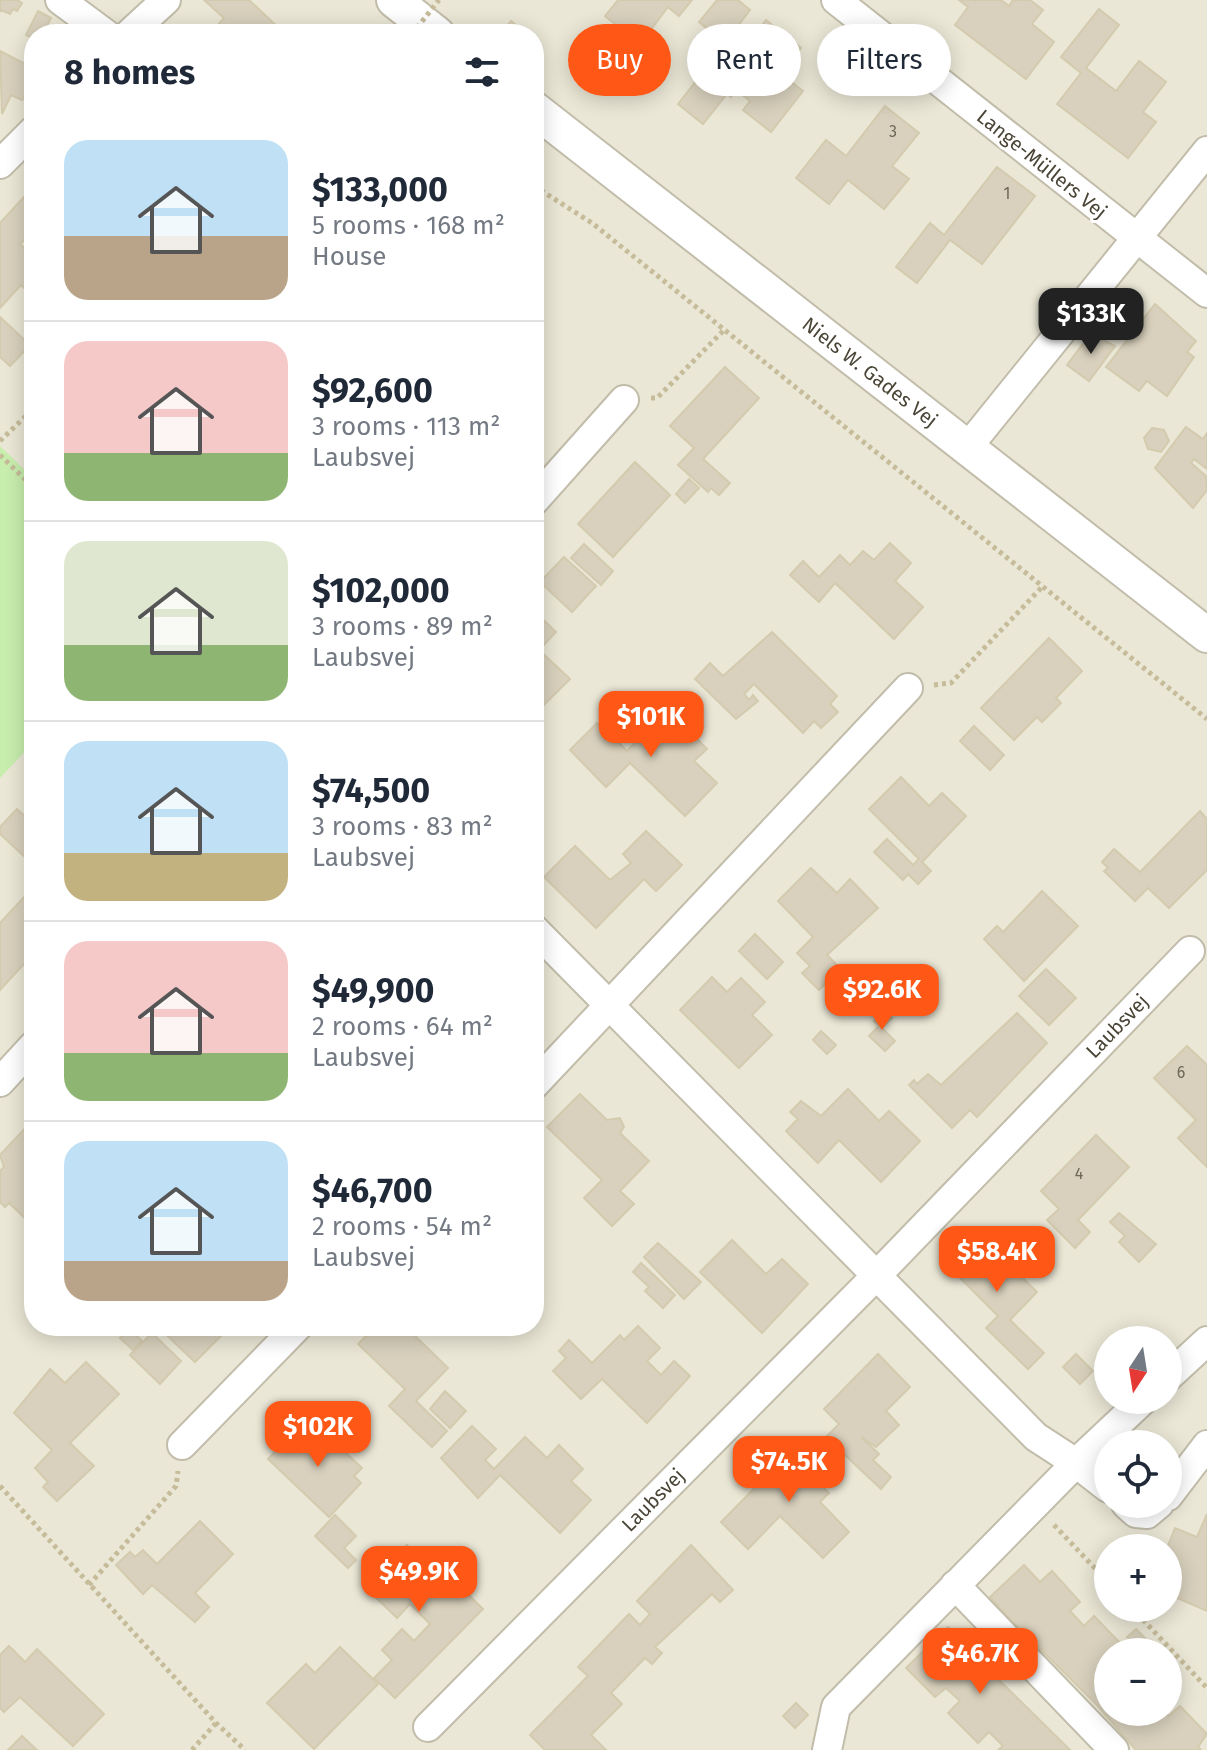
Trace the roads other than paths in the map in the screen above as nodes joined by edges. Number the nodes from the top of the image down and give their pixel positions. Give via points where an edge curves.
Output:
1 (60, 0) edge
2 (166, 0) edge
3 (394, 0) edge
4 (836, 0) edge
5 (92, 24) edge
6 (140, 24) edge
7 (424, 24) edge
8 (544, 117) edge
9 (24, 140) edge
10 (1207, 151) edge
11 (0, 164) edge
12 (1136, 239) junction
13 (1207, 293) edge
14 (624, 400) road end
15 (967, 448) junction
16 (544, 490) edge
17 (1207, 635) edge
18 (908, 688) road end
19 (544, 939) edge
20 (1190, 951) dead end
21 (611, 1006) junction
22 (24, 1056) edge
23 (544, 1075) edge
24 (0, 1082) edge
25 (878, 1274) junction
26 (288, 1336) edge
27 (1207, 1341) edge
28 (1182, 1364) edge
29 (1128, 1414) edge
30 (182, 1445) road end
31 (1207, 1445) edge
32 (1076, 1463) junction
33 (1094, 1477) edge
34 (1182, 1478) edge
35 (955, 1585) junction
36 (428, 1727) dead end
37 (827, 1750) edge
38 (1114, 1750) edge

1 - 5 street
2 - 6 street
3 - 7 street
4 - 12 street, Lange-Müllers Vej
8 - 15 street, Niels W. Gades Vej
9 - 11 street
10 - 12 street
12 - 13 street, Lange-Müllers Vej
12 - 15 street
14 - 16 street
15 - 17 street, Niels W. Gades Vej
18 - 21 street
19 - 21 street
20 - 25 street, Laubsvej
21 - 23 street
21 - 25 street
22 - 24 street
25 - 32 street via 1036,1437
25 - 36 street, Laubsvej
26 - 30 street
27 - 28 street
29 - 32 street
31 - 34 street
32 - 33 street
32 - 35 street
35 - 37 street via 836,1707
35 - 38 street

